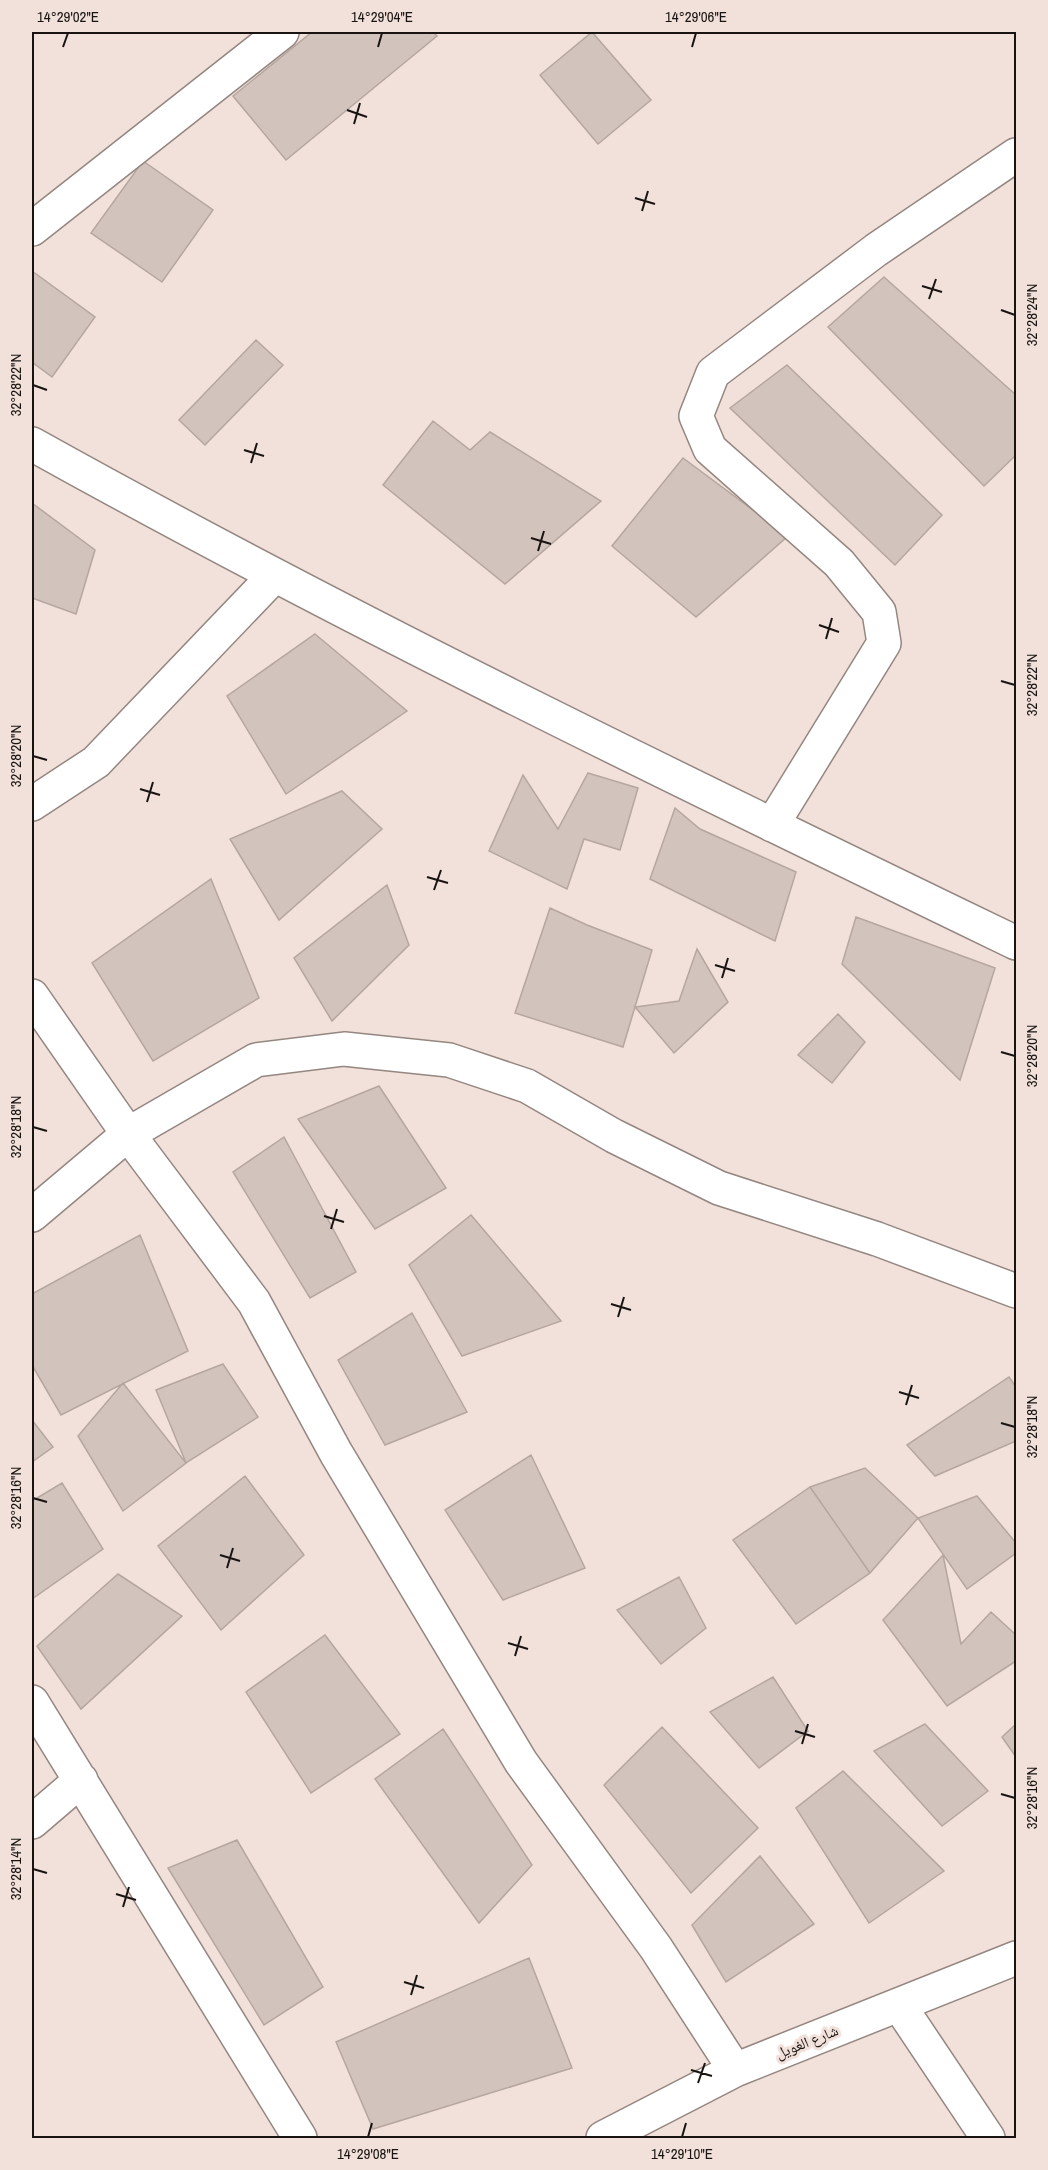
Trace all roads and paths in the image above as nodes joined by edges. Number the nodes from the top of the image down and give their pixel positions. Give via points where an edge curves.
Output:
1 (282, 32) edge
2 (1017, 155) edge
3 (32, 229) edge
4 (32, 444) edge
5 (274, 576) junction
6 (32, 804) edge
7 (772, 825) junction
8 (1017, 943) edge
9 (32, 996) edge
10 (128, 1134) junction
11 (32, 1215) edge
12 (1017, 1291) edge
13 (32, 1702) edge
14 (81, 1780) junction
15 (32, 1822) edge
16 (1017, 1958) edge
17 (899, 2005) junction
18 (735, 2070) junction
19 (300, 2139) edge
20 (603, 2139) edge
21 (988, 2139) edge

1 - 3 street
2 - 7 street via 876,250 713,374 696,416 710,449 839,563 879,612 884,643
4 - 5 street
5 - 6 street via 96,762
5 - 7 street
7 - 8 street
9 - 10 street
10 - 11 street
10 - 12 street via 256,1060 344,1049 448,1060 527,1086 614,1136 719,1188 877,1239
10 - 18 street via 254,1302 336,1453 521,1762 656,1948
13 - 14 street
14 - 15 street
14 - 19 street
16 - 17 street, شارع الغويل
17 - 18 street, شارع الغويل
17 - 21 street
18 - 20 street, شارع الغويل

